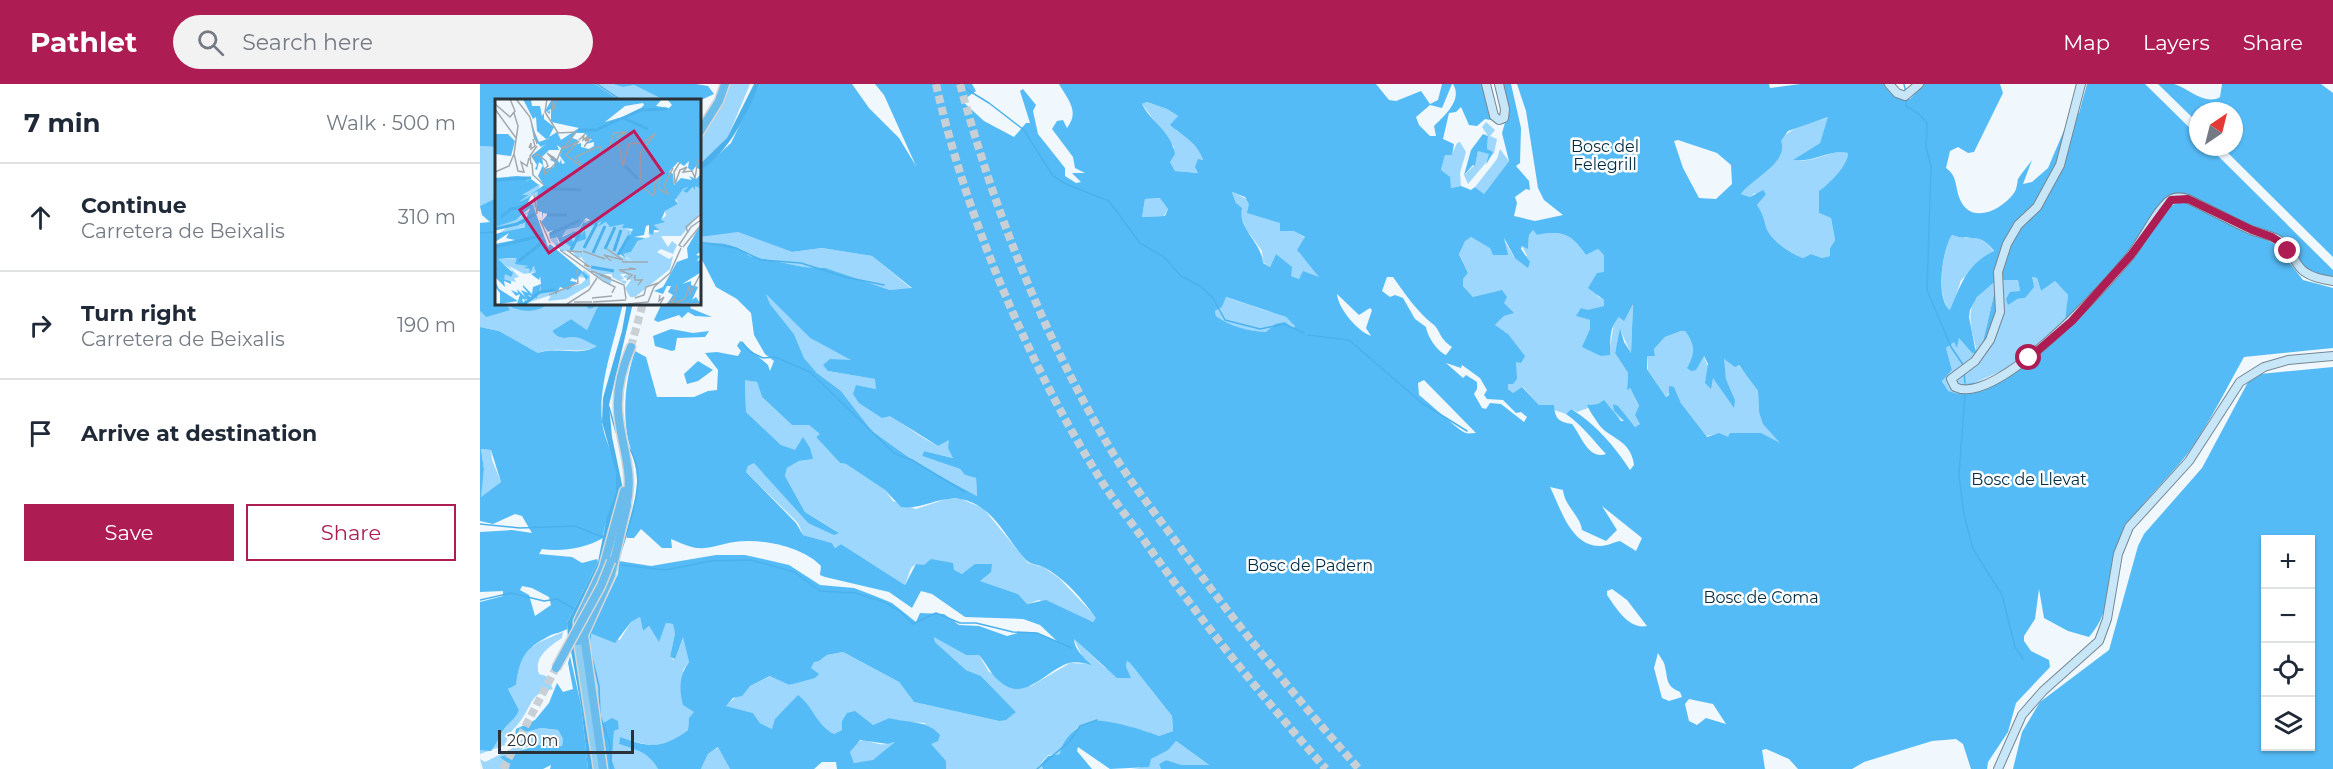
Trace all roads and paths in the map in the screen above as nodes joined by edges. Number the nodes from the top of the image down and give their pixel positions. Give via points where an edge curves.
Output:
1 (725, 84) edge
2 (1486, 84) edge
3 (1499, 84) edge
4 (1889, 84) edge
5 (1919, 84) edge
6 (2081, 84) edge
7 (700, 131) edge
8 (2333, 281) edge
9 (631, 347) tunnel mouth
10 (2333, 356) edge
11 (627, 452) junction
12 (627, 505) junction
13 (578, 641) joint
14 (556, 668) tunnel mouth
15 (598, 769) edge
16 (603, 769) edge
17 (1998, 769) edge

1 - 7 highway
2 - 3 main road via 1494,116 1499,120 1504,118 1505,109
4 - 5 main road via 1905,96
6 - 8 main road via 2060,165 2037,207 2018,225 2007,244 1998,272 2000,312 1990,340 1976,362 1952,377 1950,381 1955,387 1966,390 1991,383 2029,358 2072,321 2131,255 2166,203 2177,197 2272,237 2283,244 2300,270
9 - 11 highway via 622,370 618,400
10 - 17 main road via 2288,360 2264,367 2240,382 2189,461 2130,527 2118,554 2107,619 2099,641 2022,715
11 - 12 highway
11 - 13 highway via 627,479 621,505 600,576 578,621
12 - 14 highway, bridge via 601,586
12 - 16 highway via 609,582 584,635
13 - 15 main road

